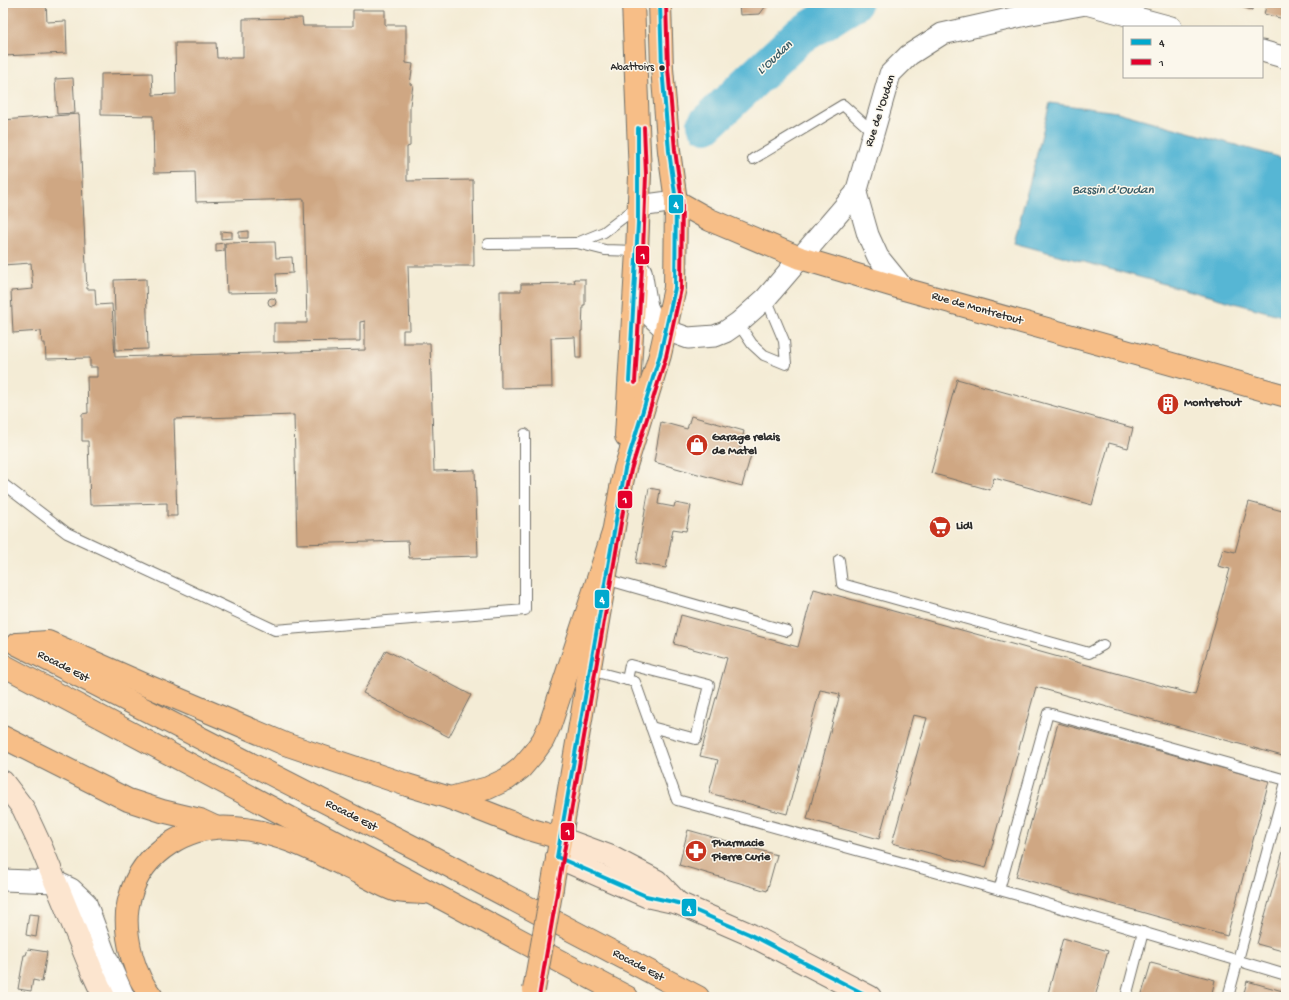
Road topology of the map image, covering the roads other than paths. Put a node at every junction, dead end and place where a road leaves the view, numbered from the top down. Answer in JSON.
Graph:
{"nodes":[{"id":1,"x":633,"y":3,"type":"edge"},
{"id":2,"x":660,"y":3,"type":"edge"},
{"id":3,"x":1086,"y":4,"type":"edge"},
{"id":4,"x":1167,"y":26,"type":"edge"},
{"id":5,"x":1263,"y":51,"type":"edge"},
{"id":6,"x":1286,"y":58,"type":"edge"},
{"id":7,"x":873,"y":132,"type":"junction"},
{"id":8,"x":753,"y":159,"type":"dead end"},
{"id":9,"x":856,"y":193,"type":"junction"},
{"id":10,"x":676,"y":201,"type":"junction"},
{"id":11,"x":639,"y":206,"type":"junction"},
{"id":12,"x":577,"y":243,"type":"junction"},
{"id":13,"x":488,"y":244,"type":"dead end"},
{"id":14,"x":637,"y":251,"type":"junction"},
{"id":15,"x":800,"y":258,"type":"junction"},
{"id":16,"x":904,"y":289,"type":"junction"},
{"id":17,"x":766,"y":298,"type":"junction"},
{"id":18,"x":738,"y":324,"type":"junction"},
{"id":19,"x":666,"y":330,"type":"junction"},
{"id":20,"x":1286,"y":396,"type":"edge"},
{"id":21,"x":525,"y":434,"type":"dead end"},
{"id":22,"x":625,"y":469,"type":"junction"},
{"id":23,"x":3,"y":484,"type":"edge"},
{"id":24,"x":612,"y":536,"type":"junction"},
{"id":25,"x":839,"y":560,"type":"dead end"},
{"id":26,"x":605,"y":579,"type":"junction"},
{"id":27,"x":787,"y":631,"type":"dead end"},
{"id":28,"x":10,"y":640,"type":"edge"},
{"id":29,"x":1103,"y":645,"type":"dead end"},
{"id":30,"x":3,"y":665,"type":"edge"},
{"id":31,"x":589,"y":670,"type":"junction"},
{"id":32,"x":627,"y":680,"type":"junction"},
{"id":33,"x":651,"y":727,"type":"junction"},
{"id":34,"x":3,"y":737,"type":"edge"},
{"id":35,"x":1286,"y":781,"type":"edge"},
{"id":36,"x":3,"y":782,"type":"edge"},
{"id":37,"x":450,"y":798,"type":"junction"},
{"id":38,"x":215,"y":827,"type":"junction"},
{"id":39,"x":559,"y":847,"type":"junction"},
{"id":40,"x":3,"y":880,"type":"edge"},
{"id":41,"x":56,"y":882,"type":"junction"},
{"id":42,"x":999,"y":890,"type":"junction"},
{"id":43,"x":434,"y":894,"type":"junction"},
{"id":44,"x":1143,"y":932,"type":"junction"},
{"id":45,"x":1238,"y":961,"type":"junction"},
{"id":46,"x":1286,"y":975,"type":"edge"},
{"id":47,"x":531,"y":995,"type":"edge"},
{"id":48,"x":104,"y":997,"type":"edge"},
{"id":49,"x":124,"y":997,"type":"edge"},
{"id":50,"x":152,"y":997,"type":"edge"},
{"id":51,"x":627,"y":997,"type":"edge"},
{"id":52,"x":698,"y":997,"type":"edge"},
{"id":53,"x":870,"y":997,"type":"edge"},
{"id":54,"x":1126,"y":997,"type":"edge"},
{"id":55,"x":1228,"y":997,"type":"edge"}],
"edges":[{"from":1,"to":11,"type":"main road"},
{"from":2,"to":10,"type":"main road"},
{"from":3,"to":4,"type":"street","name":"Rue de l'Oudan"},
{"from":3,"to":7,"type":"street","name":"Rue de l'Oudan"},
{"from":5,"to":6,"type":"street"},
{"from":7,"to":8,"type":"lane"},
{"from":7,"to":9,"type":"street","name":"Rue de l'Oudan"},
{"from":9,"to":15,"type":"street","name":"Rue de l'Oudan"},
{"from":9,"to":16,"type":"street"},
{"from":10,"to":11,"type":"street"},
{"from":10,"to":15,"type":"main road","name":"Rue de Montretout"},
{"from":10,"to":19,"type":"main road"},
{"from":11,"to":12,"type":"lane"},
{"from":11,"to":14,"type":"main road"},
{"from":12,"to":13,"type":"lane"},
{"from":12,"to":14,"type":"lane"},
{"from":14,"to":19,"type":"street"},
{"from":14,"to":22,"type":"main road"},
{"from":15,"to":16,"type":"main road","name":"Rue de Montretout"},
{"from":15,"to":17,"type":"street","name":"Rue de l'Oudan"},
{"from":16,"to":20,"type":"main road","name":"Rue de Montretout"},
{"from":17,"to":18,"type":"street","name":"Rue de l'Oudan"},
{"from":17,"to":18,"type":"lane"},
{"from":18,"to":19,"type":"street","name":"Rue de l'Oudan"},
{"from":19,"to":22,"type":"main road"},
{"from":21,"to":23,"type":"lane"},
{"from":22,"to":24,"type":"main road"},
{"from":24,"to":26,"type":"main road"},
{"from":24,"to":37,"type":"main road"},
{"from":25,"to":29,"type":"lane"},
{"from":26,"to":27,"type":"lane"},
{"from":26,"to":31,"type":"main road"},
{"from":28,"to":37,"type":"main road"},
{"from":28,"to":52,"type":"main road","name":"Rocade Est"},
{"from":30,"to":43,"type":"main road"},
{"from":31,"to":32,"type":"lane"},
{"from":31,"to":39,"type":"main road"},
{"from":32,"to":33,"type":"lane"},
{"from":32,"to":33,"type":"lane"},
{"from":33,"to":42,"type":"lane"},
{"from":34,"to":38,"type":"main road"},
{"from":35,"to":42,"type":"lane"},
{"from":35,"to":45,"type":"lane"},
{"from":36,"to":41,"type":"street"},
{"from":37,"to":39,"type":"main road"},
{"from":38,"to":43,"type":"main road"},
{"from":38,"to":50,"type":"main road"},
{"from":39,"to":47,"type":"main road","bridge":true},
{"from":39,"to":53,"type":"street"},
{"from":40,"to":41,"type":"street"},
{"from":41,"to":48,"type":"street"},
{"from":41,"to":49,"type":"street"},
{"from":42,"to":44,"type":"lane"},
{"from":43,"to":51,"type":"main road"},
{"from":44,"to":45,"type":"lane"},
{"from":44,"to":54,"type":"lane"},
{"from":45,"to":46,"type":"lane"},
{"from":45,"to":55,"type":"lane"}]}
